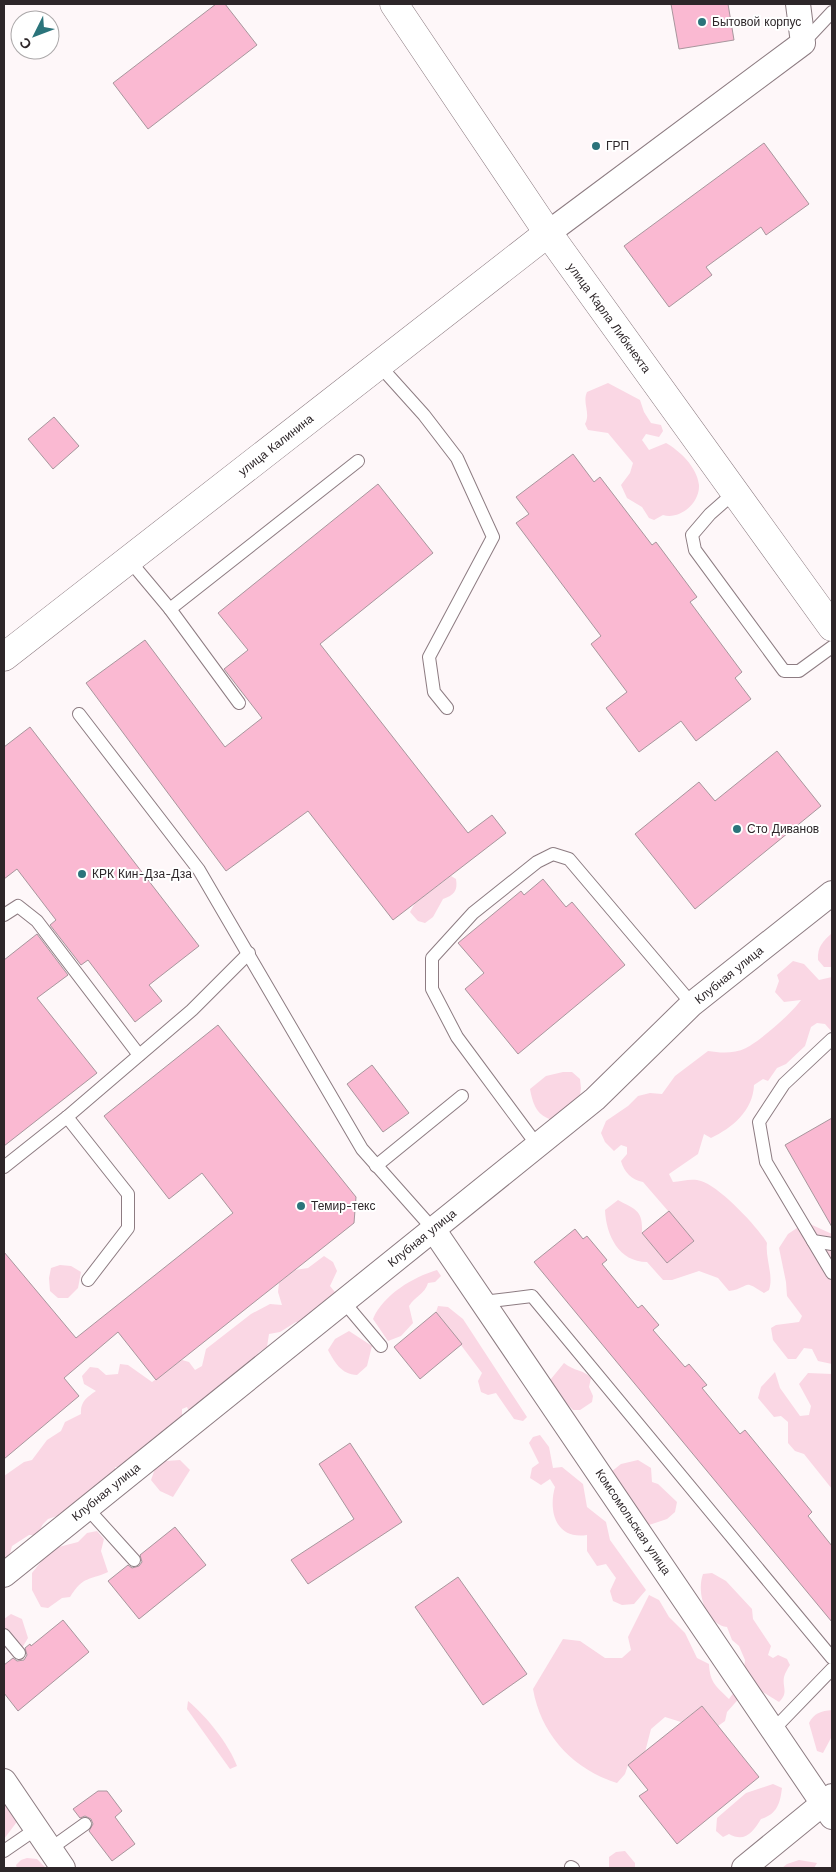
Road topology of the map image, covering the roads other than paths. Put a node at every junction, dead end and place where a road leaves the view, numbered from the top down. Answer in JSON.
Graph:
{"nodes":[{"id":1,"x":394,"y":4,"type":"edge"},
{"id":2,"x":798,"y":4,"type":"edge"},
{"id":3,"x":832,"y":12,"type":"edge"},
{"id":4,"x":803,"y":43,"type":"junction"},
{"id":5,"x":548,"y":233,"type":"junction"},
{"id":6,"x":379,"y":364,"type":"junction"},
{"id":7,"x":358,"y":461,"type":"dead end"},
{"id":8,"x":735,"y":492,"type":"junction"},
{"id":9,"x":129,"y":560,"type":"junction"},
{"id":10,"x":170,"y":609,"type":"junction"},
{"id":11,"x":832,"y":627,"type":"edge"},
{"id":12,"x":832,"y":648,"type":"edge"},
{"id":13,"x":4,"y":658,"type":"edge"},
{"id":14,"x":240,"y":703,"type":"dead end"},
{"id":15,"x":447,"y":708,"type":"dead end"},
{"id":16,"x":79,"y":714,"type":"dead end"},
{"id":17,"x":832,"y":893,"type":"edge"},
{"id":18,"x":4,"y":915,"type":"edge"},
{"id":19,"x":249,"y":953,"type":"junction"},
{"id":20,"x":692,"y":1004,"type":"junction"},
{"id":21,"x":832,"y":1039,"type":"edge"},
{"id":22,"x":139,"y":1055,"type":"junction"},
{"id":23,"x":462,"y":1096,"type":"dead end"},
{"id":24,"x":67,"y":1117,"type":"junction"},
{"id":25,"x":537,"y":1145,"type":"junction"},
{"id":26,"x":376,"y":1166,"type":"junction"},
{"id":27,"x":4,"y":1167,"type":"edge"},
{"id":28,"x":433,"y":1229,"type":"junction"},
{"id":29,"x":813,"y":1241,"type":"junction"},
{"id":30,"x":832,"y":1244,"type":"edge"},
{"id":31,"x":832,"y":1273,"type":"edge"},
{"id":32,"x":88,"y":1280,"type":"dead end"},
{"id":33,"x":343,"y":1301,"type":"junction"},
{"id":34,"x":483,"y":1302,"type":"junction"},
{"id":35,"x":381,"y":1346,"type":"dead end"},
{"id":36,"x":87,"y":1508,"type":"junction"},
{"id":37,"x":134,"y":1560,"type":"dead end"},
{"id":38,"x":4,"y":1575,"type":"edge"},
{"id":39,"x":4,"y":1635,"type":"edge"},
{"id":40,"x":19,"y":1653,"type":"dead end"},
{"id":41,"x":832,"y":1658,"type":"edge"},
{"id":42,"x":832,"y":1669,"type":"edge"},
{"id":43,"x":774,"y":1729,"type":"junction"},
{"id":44,"x":4,"y":1782,"type":"edge"},
{"id":45,"x":830,"y":1805,"type":"edge"},
{"id":46,"x":84,"y":1824,"type":"dead end"},
{"id":47,"x":36,"y":1829,"type":"junction"},
{"id":48,"x":4,"y":1851,"type":"edge"},
{"id":49,"x":56,"y":1859,"type":"edge"},
{"id":50,"x":744,"y":1868,"type":"edge"}],
"edges":[{"from":1,"to":5,"type":"main road","name":"улица Карла Либкнехта"},
{"from":2,"to":4,"type":"street"},
{"from":3,"to":4,"type":"lane"},
{"from":4,"to":5,"type":"street"},
{"from":5,"to":6,"type":"main road","name":"улица Калинина"},
{"from":5,"to":8,"type":"main road","name":"улица Карла Либкнехта"},
{"from":6,"to":9,"type":"main road","name":"улица Калинина"},
{"from":6,"to":15,"type":"lane"},
{"from":7,"to":10,"type":"lane"},
{"from":8,"to":11,"type":"main road","name":"улица Карла Либкнехта"},
{"from":8,"to":12,"type":"lane"},
{"from":9,"to":10,"type":"lane"},
{"from":9,"to":13,"type":"main road","name":"улица Калинина"},
{"from":10,"to":14,"type":"lane"},
{"from":16,"to":19,"type":"lane"},
{"from":17,"to":20,"type":"street","name":"Клубная улица"},
{"from":18,"to":22,"type":"lane"},
{"from":19,"to":22,"type":"lane"},
{"from":19,"to":26,"type":"lane"},
{"from":20,"to":25,"type":"street","name":"Клубная улица"},
{"from":20,"to":25,"type":"lane"},
{"from":21,"to":29,"type":"lane"},
{"from":22,"to":24,"type":"lane"},
{"from":23,"to":26,"type":"lane"},
{"from":24,"to":27,"type":"lane"},
{"from":24,"to":32,"type":"lane"},
{"from":25,"to":28,"type":"street","name":"Клубная улица"},
{"from":26,"to":28,"type":"lane"},
{"from":28,"to":33,"type":"street","name":"Клубная улица"},
{"from":28,"to":34,"type":"street","name":"Комсомольская улица"},
{"from":29,"to":30,"type":"lane"},
{"from":29,"to":31,"type":"lane"},
{"from":33,"to":35,"type":"lane"},
{"from":33,"to":36,"type":"street","name":"Клубная улица"},
{"from":34,"to":41,"type":"lane"},
{"from":34,"to":43,"type":"street","name":"Комсомольская улица"},
{"from":36,"to":37,"type":"lane"},
{"from":36,"to":38,"type":"street","name":"Клубная улица"},
{"from":39,"to":40,"type":"lane"},
{"from":42,"to":43,"type":"lane"},
{"from":43,"to":45,"type":"street","name":"Комсомольская улица"},
{"from":44,"to":47,"type":"street"},
{"from":45,"to":50,"type":"street"},
{"from":46,"to":49,"type":"lane"},
{"from":47,"to":48,"type":"lane"},
{"from":47,"to":49,"type":"street"}]}
